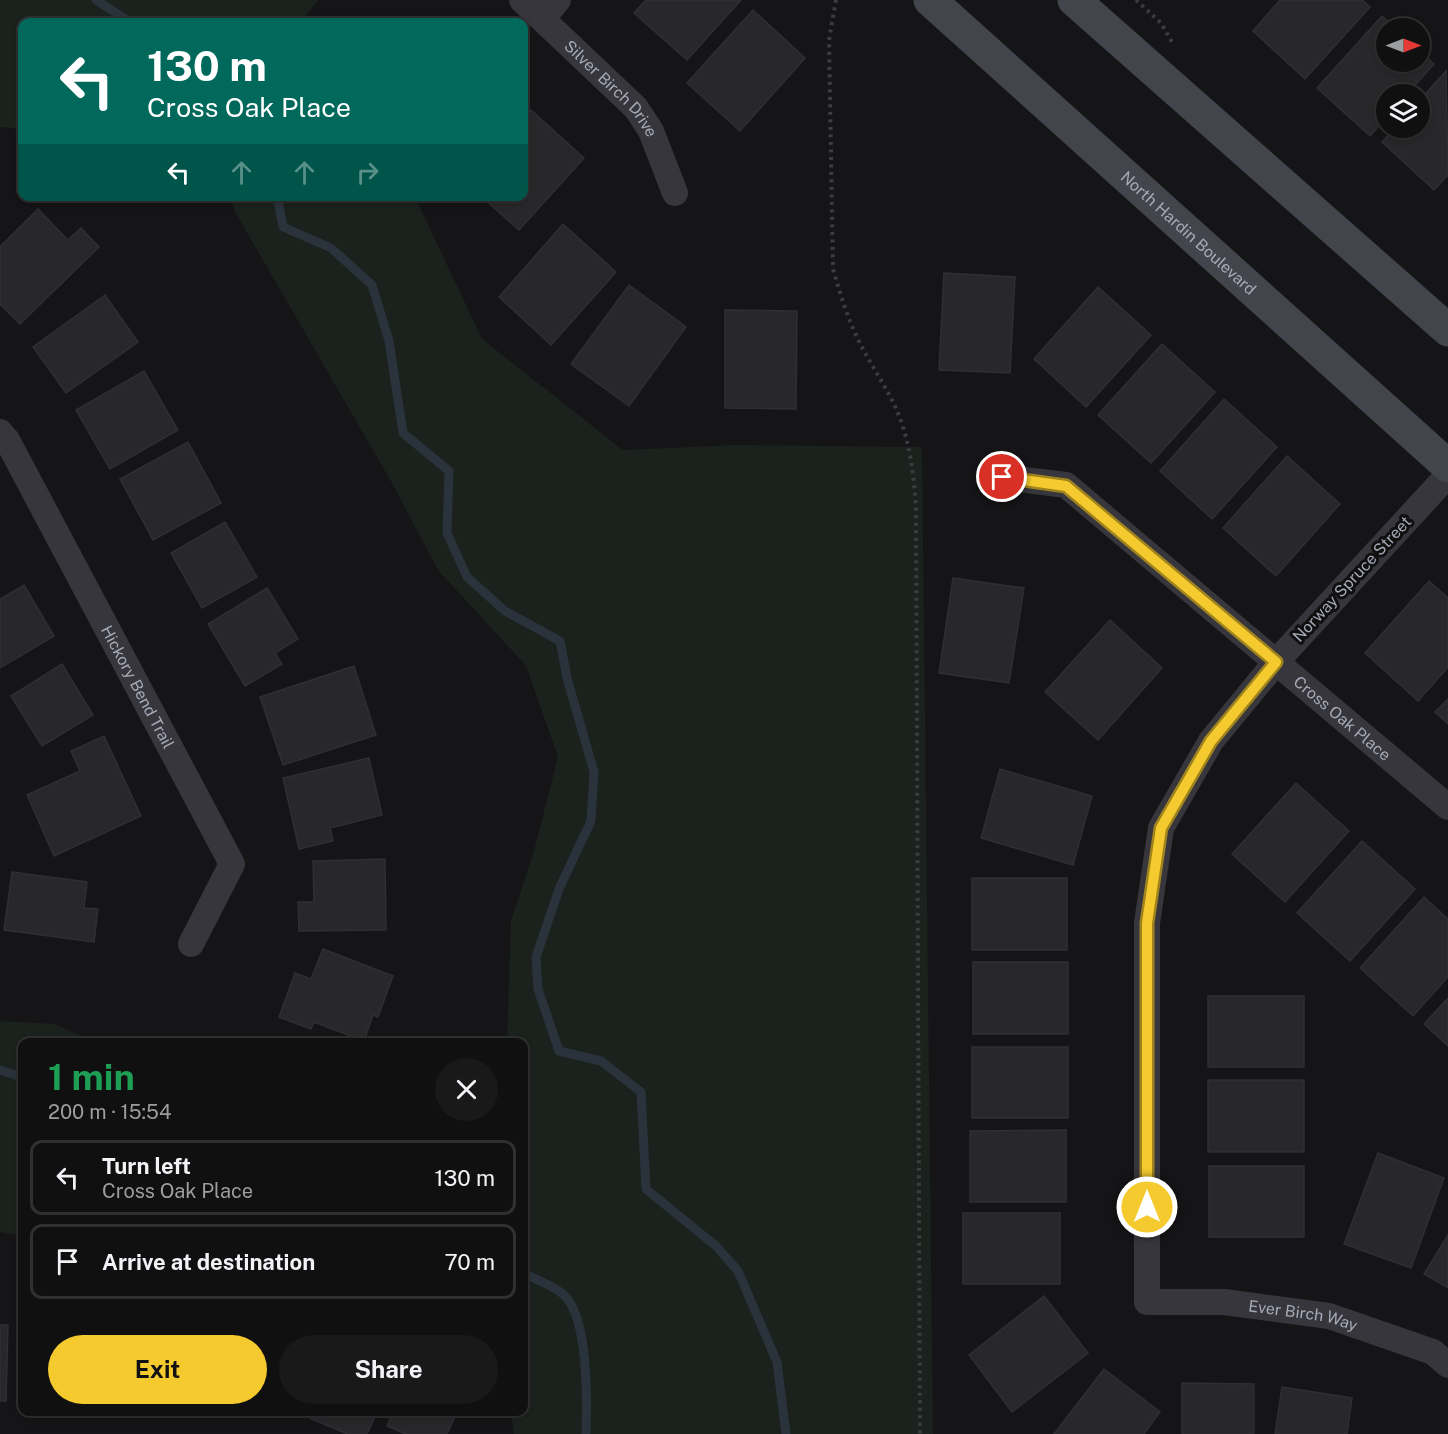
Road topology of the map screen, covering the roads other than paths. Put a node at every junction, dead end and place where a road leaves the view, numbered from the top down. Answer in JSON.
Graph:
{"nodes":[{"id":1,"x":522,"y":0,"type":"edge"},
{"id":2,"x":930,"y":0,"type":"edge"},
{"id":3,"x":1074,"y":0,"type":"edge"},
{"id":4,"x":551,"y":9,"type":"edge"},
{"id":5,"x":675,"y":193,"type":"dead end"},
{"id":6,"x":1448,"y":330,"type":"edge"},
{"id":7,"x":0,"y":432,"type":"edge"},
{"id":8,"x":1448,"y":466,"type":"edge"},
{"id":9,"x":1448,"y":475,"type":"edge"},
{"id":10,"x":1002,"y":477,"type":"dead end"},
{"id":11,"x":1276,"y":662,"type":"junction"},
{"id":12,"x":1448,"y":807,"type":"edge"},
{"id":13,"x":191,"y":944,"type":"dead end"},
{"id":14,"x":1147,"y":1302,"type":"joint"},
{"id":15,"x":1448,"y":1365,"type":"edge"}],
"edges":[{"from":1,"to":4,"type":"street","name":"Silver Birch Drive"},
{"from":2,"to":8,"type":"street","name":"North Hardin Boulevard"},
{"from":3,"to":6,"type":"street"},
{"from":4,"to":5,"type":"street","name":"Silver Birch Drive"},
{"from":7,"to":13,"type":"street","name":"Hickory Bend Trail"},
{"from":9,"to":11,"type":"street","name":"Norway Spruce Street"},
{"from":10,"to":11,"type":"street","name":"Cross Oak Place"},
{"from":11,"to":12,"type":"street","name":"Cross Oak Place"},
{"from":11,"to":14,"type":"street","name":"Norway Spruce Street"},
{"from":14,"to":15,"type":"street","name":"Ever Birch Way"}]}
